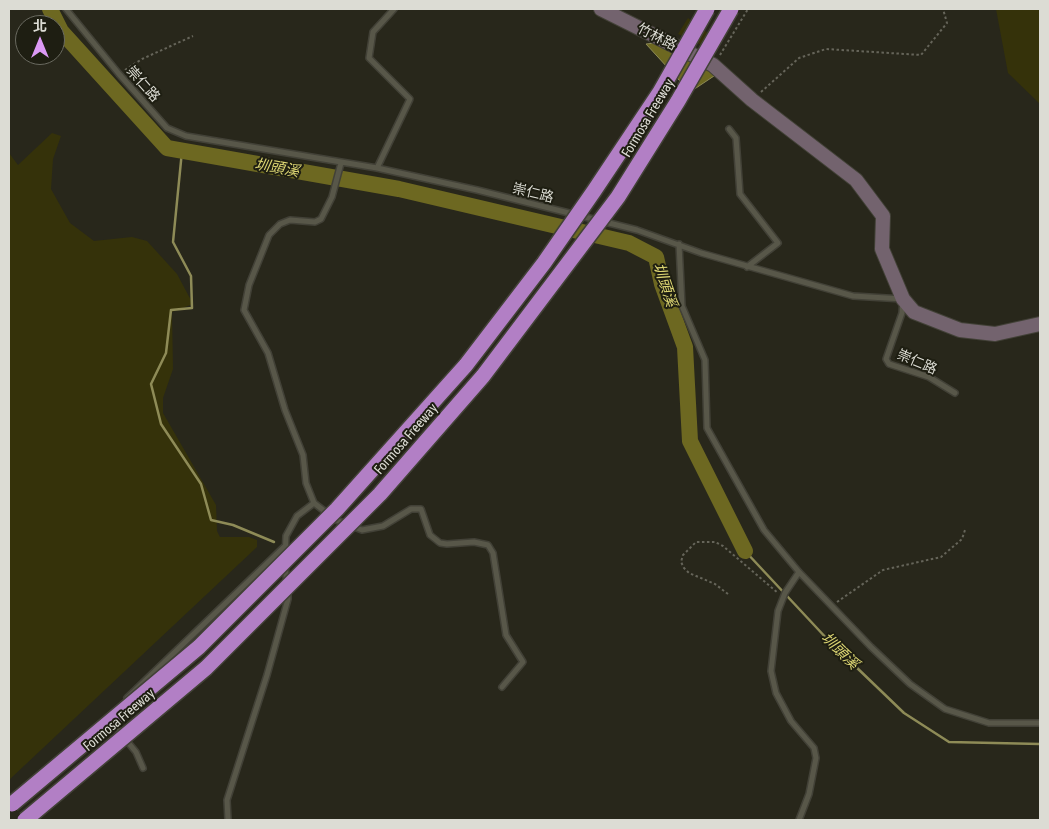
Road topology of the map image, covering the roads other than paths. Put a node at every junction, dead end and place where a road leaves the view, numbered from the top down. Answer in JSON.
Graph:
{"nodes":[{"id":1,"x":66,"y":9,"type":"edge"},
{"id":2,"x":394,"y":9,"type":"edge"},
{"id":3,"x":601,"y":9,"type":"edge"},
{"id":4,"x":706,"y":9,"type":"edge"},
{"id":5,"x":731,"y":9,"type":"edge"},
{"id":6,"x":729,"y":129,"type":"dead end"},
{"id":7,"x":340,"y":164,"type":"junction"},
{"id":8,"x":377,"y":168,"type":"junction"},
{"id":9,"x":679,"y":244,"type":"junction"},
{"id":10,"x":747,"y":267,"type":"junction"},
{"id":11,"x":903,"y":299,"type":"junction"},
{"id":12,"x":1040,"y":324,"type":"edge"},
{"id":13,"x":955,"y":393,"type":"dead end"},
{"id":14,"x":314,"y":503,"type":"junction"},
{"id":15,"x":284,"y":548,"type":"junction"},
{"id":16,"x":797,"y":574,"type":"junction"},
{"id":17,"x":502,"y":687,"type":"dead end"},
{"id":18,"x":1040,"y":723,"type":"edge"},
{"id":19,"x":143,"y":768,"type":"dead end"},
{"id":20,"x":12,"y":804,"type":"dead end"},
{"id":21,"x":25,"y":820,"type":"edge"},
{"id":22,"x":228,"y":820,"type":"edge"},
{"id":23,"x":799,"y":820,"type":"edge"}],
"edges":[{"from":1,"to":7,"type":"lane","name":"崇仁路"},
{"from":2,"to":8,"type":"lane"},
{"from":3,"to":11,"type":"street","name":"竹林路"},
{"from":4,"to":20,"type":"highway","name":"Formosa Freeway","bridge":true},
{"from":5,"to":21,"type":"highway","name":"Formosa Freeway","bridge":true},
{"from":6,"to":10,"type":"lane"},
{"from":7,"to":8,"type":"lane","name":"崇仁路"},
{"from":7,"to":14,"type":"lane"},
{"from":8,"to":9,"type":"lane","name":"崇仁路"},
{"from":9,"to":10,"type":"lane","name":"崇仁路"},
{"from":9,"to":16,"type":"lane"},
{"from":10,"to":11,"type":"lane","name":"崇仁路"},
{"from":11,"to":12,"type":"street"},
{"from":11,"to":13,"type":"lane","name":"崇仁路"},
{"from":14,"to":15,"type":"lane"},
{"from":14,"to":17,"type":"lane"},
{"from":15,"to":19,"type":"lane"},
{"from":15,"to":22,"type":"lane"},
{"from":16,"to":18,"type":"lane"},
{"from":16,"to":23,"type":"lane"}]}
